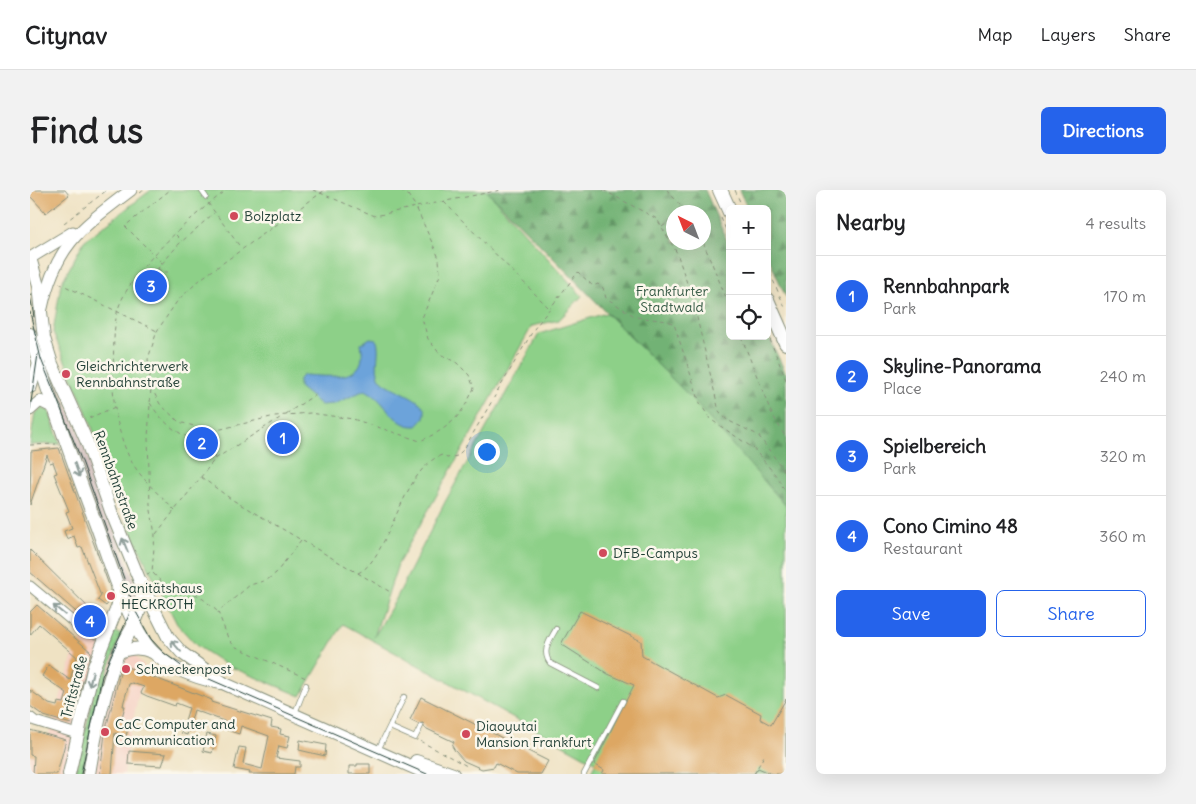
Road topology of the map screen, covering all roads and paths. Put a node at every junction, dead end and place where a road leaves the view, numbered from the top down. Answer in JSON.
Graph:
{"nodes":[{"id":1,"x":107,"y":190,"type":"edge"},
{"id":2,"x":131,"y":190,"type":"edge"},
{"id":3,"x":170,"y":190,"type":"edge"},
{"id":4,"x":201,"y":190,"type":"edge"},
{"id":5,"x":226,"y":190,"type":"edge"},
{"id":6,"x":313,"y":190,"type":"edge"},
{"id":7,"x":325,"y":190,"type":"edge"},
{"id":8,"x":401,"y":190,"type":"edge"},
{"id":9,"x":485,"y":190,"type":"edge"},
{"id":10,"x":500,"y":190,"type":"edge"},
{"id":11,"x":603,"y":190,"type":"edge"},
{"id":12,"x":667,"y":190,"type":"edge"},
{"id":13,"x":720,"y":190,"type":"edge"},
{"id":14,"x":734,"y":190,"type":"edge"},
{"id":15,"x":320,"y":192,"type":"junction"},
{"id":16,"x":488,"y":192,"type":"junction"},
{"id":17,"x":206,"y":197,"type":"dead end"},
{"id":18,"x":444,"y":202,"type":"junction"},
{"id":19,"x":208,"y":204,"type":"junction"},
{"id":20,"x":680,"y":205,"type":"edge"},
{"id":21,"x":727,"y":205,"type":"edge"},
{"id":22,"x":741,"y":205,"type":"edge"},
{"id":23,"x":416,"y":207,"type":"junction"},
{"id":24,"x":214,"y":213,"type":"junction"},
{"id":25,"x":64,"y":223,"type":"dead end"},
{"id":26,"x":666,"y":224,"type":"edge"},
{"id":27,"x":89,"y":226,"type":"junction"},
{"id":28,"x":662,"y":227,"type":"junction"},
{"id":29,"x":176,"y":234,"type":"junction"},
{"id":30,"x":183,"y":241,"type":"junction"},
{"id":31,"x":68,"y":243,"type":"junction"},
{"id":32,"x":241,"y":249,"type":"junction"},
{"id":33,"x":706,"y":250,"type":"edge"},
{"id":34,"x":154,"y":256,"type":"junction"},
{"id":35,"x":31,"y":261,"type":"edge"},
{"id":36,"x":162,"y":263,"type":"junction"},
{"id":37,"x":158,"y":268,"type":"junction"},
{"id":38,"x":168,"y":272,"type":"dead end"},
{"id":39,"x":139,"y":274,"type":"junction"},
{"id":40,"x":771,"y":275,"type":"edge"},
{"id":41,"x":56,"y":281,"type":"dead end"},
{"id":42,"x":726,"y":297,"type":"edge"},
{"id":43,"x":42,"y":309,"type":"junction"},
{"id":44,"x":550,"y":309,"type":"junction"},
{"id":45,"x":771,"y":309,"type":"edge"},
{"id":46,"x":786,"y":310,"type":"edge"},
{"id":47,"x":117,"y":312,"type":"junction"},
{"id":48,"x":157,"y":331,"type":"junction"},
{"id":49,"x":35,"y":338,"type":"edge"},
{"id":50,"x":743,"y":340,"type":"edge"},
{"id":51,"x":770,"y":340,"type":"edge"},
{"id":52,"x":786,"y":343,"type":"edge"},
{"id":53,"x":39,"y":360,"type":"junction"},
{"id":54,"x":786,"y":380,"type":"edge"},
{"id":55,"x":30,"y":387,"type":"edge"},
{"id":56,"x":151,"y":387,"type":"junction"},
{"id":57,"x":30,"y":392,"type":"edge"},
{"id":58,"x":319,"y":392,"type":"dead end"},
{"id":59,"x":150,"y":402,"type":"junction"},
{"id":60,"x":115,"y":407,"type":"junction"},
{"id":61,"x":56,"y":409,"type":"junction"},
{"id":62,"x":30,"y":410,"type":"edge"},
{"id":63,"x":284,"y":415,"type":"junction"},
{"id":64,"x":84,"y":421,"type":"dead end"},
{"id":65,"x":786,"y":438,"type":"edge"},
{"id":66,"x":60,"y":444,"type":"dead end"},
{"id":67,"x":30,"y":445,"type":"edge"},
{"id":68,"x":215,"y":459,"type":"junction"},
{"id":69,"x":786,"y":473,"type":"edge"},
{"id":70,"x":201,"y":477,"type":"junction"},
{"id":71,"x":149,"y":483,"type":"junction"},
{"id":72,"x":786,"y":493,"type":"edge"},
{"id":73,"x":175,"y":511,"type":"junction"},
{"id":74,"x":155,"y":535,"type":"junction"},
{"id":75,"x":301,"y":540,"type":"junction"},
{"id":76,"x":152,"y":572,"type":"junction"},
{"id":77,"x":358,"y":574,"type":"junction"},
{"id":78,"x":143,"y":578,"type":"junction"},
{"id":79,"x":116,"y":580,"type":"junction"},
{"id":80,"x":30,"y":586,"type":"edge"},
{"id":81,"x":164,"y":586,"type":"junction"},
{"id":82,"x":156,"y":592,"type":"dead end"},
{"id":83,"x":392,"y":593,"type":"dead end"},
{"id":84,"x":135,"y":609,"type":"junction"},
{"id":85,"x":218,"y":612,"type":"junction"},
{"id":86,"x":113,"y":620,"type":"junction"},
{"id":87,"x":158,"y":621,"type":"junction"},
{"id":88,"x":135,"y":623,"type":"junction"},
{"id":89,"x":556,"y":629,"type":"dead end"},
{"id":90,"x":106,"y":633,"type":"junction"},
{"id":91,"x":119,"y":652,"type":"junction"},
{"id":92,"x":152,"y":652,"type":"junction"},
{"id":93,"x":306,"y":679,"type":"dead end"},
{"id":94,"x":225,"y":684,"type":"junction"},
{"id":95,"x":306,"y":685,"type":"dead end"},
{"id":96,"x":598,"y":688,"type":"dead end"},
{"id":97,"x":404,"y":697,"type":"dead end"},
{"id":98,"x":622,"y":701,"type":"dead end"},
{"id":99,"x":294,"y":714,"type":"junction"},
{"id":100,"x":30,"y":717,"type":"edge"},
{"id":101,"x":421,"y":726,"type":"dead end"},
{"id":102,"x":390,"y":727,"type":"junction"},
{"id":103,"x":77,"y":734,"type":"junction"},
{"id":104,"x":415,"y":738,"type":"junction"},
{"id":105,"x":381,"y":752,"type":"junction"},
{"id":106,"x":765,"y":754,"type":"dead end"},
{"id":107,"x":469,"y":764,"type":"dead end"},
{"id":108,"x":427,"y":769,"type":"edge"},
{"id":109,"x":445,"y":770,"type":"edge"},
{"id":110,"x":69,"y":774,"type":"edge"},
{"id":111,"x":88,"y":774,"type":"edge"},
{"id":112,"x":584,"y":774,"type":"edge"},
{"id":113,"x":754,"y":774,"type":"edge"}],
"edges":[{"from":1,"to":25,"type":"path"},
{"from":2,"to":27,"type":"street"},
{"from":3,"to":34,"type":"path"},
{"from":4,"to":17,"type":"lane"},
{"from":5,"to":19,"type":"path"},
{"from":6,"to":15,"type":"path"},
{"from":7,"to":15,"type":"path"},
{"from":8,"to":23,"type":"path"},
{"from":9,"to":16,"type":"path"},
{"from":10,"to":16,"type":"path"},
{"from":11,"to":28,"type":"path"},
{"from":12,"to":20,"type":"path"},
{"from":13,"to":21,"type":"main road"},
{"from":14,"to":22,"type":"path"},
{"from":15,"to":23,"type":"path"},
{"from":15,"to":32,"type":"path"},
{"from":16,"to":18,"type":"path"},
{"from":18,"to":23,"type":"path"},
{"from":18,"to":44,"type":"path"},
{"from":19,"to":24,"type":"path"},
{"from":19,"to":29,"type":"path"},
{"from":23,"to":63,"type":"path"},
{"from":24,"to":30,"type":"path"},
{"from":24,"to":32,"type":"path"},
{"from":26,"to":28,"type":"path"},
{"from":27,"to":31,"type":"street"},
{"from":27,"to":35,"type":"street"},
{"from":28,"to":69,"type":"path"},
{"from":29,"to":30,"type":"path"},
{"from":29,"to":34,"type":"path"},
{"from":30,"to":36,"type":"path"},
{"from":31,"to":35,"type":"street"},
{"from":31,"to":43,"type":"street"},
{"from":32,"to":48,"type":"path"},
{"from":33,"to":42,"type":"path"},
{"from":34,"to":36,"type":"path"},
{"from":34,"to":39,"type":"path"},
{"from":35,"to":43,"type":"main road","name":"Rennbahnstraße"},
{"from":36,"to":37,"type":"path"},
{"from":37,"to":38,"type":"path"},
{"from":37,"to":39,"type":"path"},
{"from":39,"to":47,"type":"path"},
{"from":40,"to":46,"type":"path"},
{"from":41,"to":47,"type":"path"},
{"from":43,"to":49,"type":"main road","name":"Rennbahnstraße"},
{"from":44,"to":72,"type":"path"},
{"from":44,"to":77,"type":"path"},
{"from":45,"to":52,"type":"main road"},
{"from":47,"to":48,"type":"path"},
{"from":47,"to":60,"type":"path"},
{"from":48,"to":56,"type":"path"},
{"from":49,"to":53,"type":"main road","name":"Rennbahnstraße"},
{"from":49,"to":55,"type":"street"},
{"from":78,"to":49,"type":"main road","name":"Rennbahnstraße","one_way":true},
{"from":50,"to":65,"type":"path"},
{"from":51,"to":54,"type":"path"},
{"from":53,"to":55,"type":"street"},
{"from":53,"to":61,"type":"main road","name":"Rennbahnstraße"},
{"from":55,"to":57,"type":"street"},
{"from":56,"to":59,"type":"path"},
{"from":56,"to":63,"type":"path"},
{"from":58,"to":63,"type":"path"},
{"from":59,"to":68,"type":"path"},
{"from":59,"to":71,"type":"path"},
{"from":60,"to":64,"type":"path"},
{"from":60,"to":71,"type":"path"},
{"from":61,"to":62,"type":"street"},
{"from":61,"to":79,"type":"main road","name":"Rennbahnstraße","one_way":true},
{"from":63,"to":68,"type":"path"},
{"from":66,"to":67,"type":"path"},
{"from":68,"to":70,"type":"path"},
{"from":70,"to":73,"type":"path"},
{"from":70,"to":75,"type":"path"},
{"from":71,"to":73,"type":"path"},
{"from":71,"to":74,"type":"path"},
{"from":73,"to":74,"type":"path"},
{"from":74,"to":76,"type":"path"},
{"from":75,"to":77,"type":"path"},
{"from":75,"to":85,"type":"path"},
{"from":76,"to":78,"type":"path"},
{"from":76,"to":81,"type":"path"},
{"from":77,"to":83,"type":"path"},
{"from":78,"to":84,"type":"main road"},
{"from":78,"to":87,"type":"main road","name":"Rennbahnstraße"},
{"from":79,"to":84,"type":"main road","name":"Rennbahnstraße"},
{"from":79,"to":86,"type":"main road","name":"Triftstraße"},
{"from":90,"to":80,"type":"street","one_way":true},
{"from":81,"to":82,"type":"path"},
{"from":81,"to":85,"type":"path"},
{"from":84,"to":86,"type":"main road"},
{"from":84,"to":87,"type":"main road"},
{"from":84,"to":88,"type":"main road","name":"Rennbahnstraße"},
{"from":85,"to":93,"type":"path"},
{"from":86,"to":90,"type":"main road","name":"Triftstraße"},
{"from":94,"to":87,"type":"main road","name":"Rennbahnstraße","one_way":true},
{"from":88,"to":91,"type":"main road"},
{"from":88,"to":92,"type":"main road","name":"Rennbahnstraße"},
{"from":89,"to":96,"type":"lane"},
{"from":90,"to":103,"type":"main road","name":"Triftstraße","one_way":true},
{"from":91,"to":92,"type":"main road"},
{"from":91,"to":111,"type":"main road"},
{"from":92,"to":94,"type":"main road","name":"Rennbahnstraße"},
{"from":94,"to":99,"type":"main road","name":"Rennbahnstraße"},
{"from":95,"to":99,"type":"lane"},
{"from":97,"to":102,"type":"lane"},
{"from":98,"to":112,"type":"lane"},
{"from":99,"to":105,"type":"main road","name":"Rennbahnstraße"},
{"from":100,"to":103,"type":"street"},
{"from":101,"to":104,"type":"lane"},
{"from":102,"to":104,"type":"lane"},
{"from":102,"to":105,"type":"lane"},
{"from":103,"to":110,"type":"main road","name":"Triftstraße"},
{"from":104,"to":107,"type":"path"},
{"from":105,"to":108,"type":"main road","name":"Rennbahnstraße"},
{"from":106,"to":113,"type":"path"},
{"from":108,"to":109,"type":"main road","name":"Rennbahnstraße"}]}
